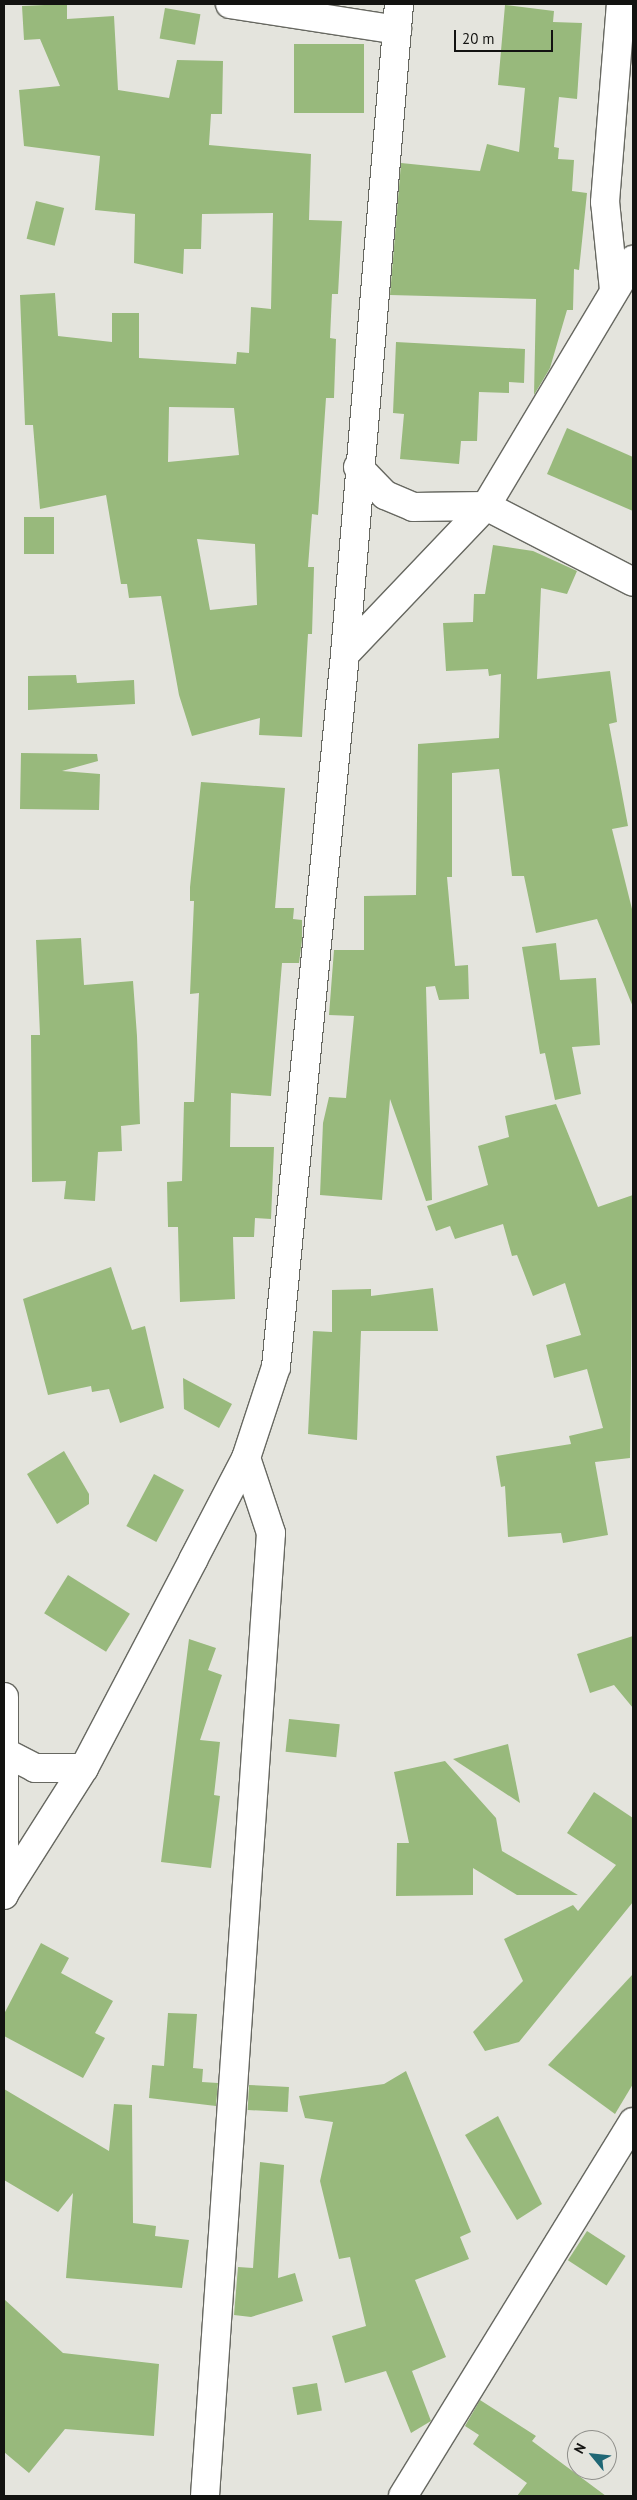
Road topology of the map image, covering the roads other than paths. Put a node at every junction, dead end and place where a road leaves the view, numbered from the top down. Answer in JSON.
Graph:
{"nodes":[{"id":1,"x":230,"y":4,"type":"edge"},
{"id":2,"x":399,"y":4,"type":"edge"},
{"id":3,"x":621,"y":4,"type":"edge"},
{"id":4,"x":397,"y":30,"type":"junction"},
{"id":5,"x":633,"y":260,"type":"edge"},
{"id":6,"x":614,"y":290,"type":"junction"},
{"id":7,"x":358,"y":467,"type":"junction"},
{"id":8,"x":486,"y":506,"type":"junction"},
{"id":9,"x":633,"y":582,"type":"edge"},
{"id":10,"x":345,"y":654,"type":"junction"},
{"id":11,"x":246,"y":1458,"type":"junction"},
{"id":12,"x":4,"y":1697,"type":"edge"},
{"id":13,"x":4,"y":1752,"type":"edge"},
{"id":14,"x":84,"y":1768,"type":"junction"},
{"id":15,"x":4,"y":1894,"type":"edge"},
{"id":16,"x":633,"y":2122,"type":"edge"},
{"id":17,"x":204,"y":2496,"type":"edge"},
{"id":18,"x":403,"y":2496,"type":"edge"}],
"edges":[{"from":1,"to":4,"type":"street"},
{"from":2,"to":4,"type":"street"},
{"from":3,"to":6,"type":"street"},
{"from":4,"to":7,"type":"street"},
{"from":5,"to":6,"type":"street"},
{"from":6,"to":8,"type":"street"},
{"from":7,"to":8,"type":"street"},
{"from":7,"to":10,"type":"street"},
{"from":8,"to":9,"type":"street"},
{"from":8,"to":10,"type":"street"},
{"from":10,"to":11,"type":"street"},
{"from":11,"to":14,"type":"street"},
{"from":11,"to":17,"type":"street"},
{"from":12,"to":13,"type":"street"},
{"from":13,"to":14,"type":"street"},
{"from":13,"to":15,"type":"street"},
{"from":14,"to":15,"type":"street"},
{"from":16,"to":18,"type":"street"}]}
